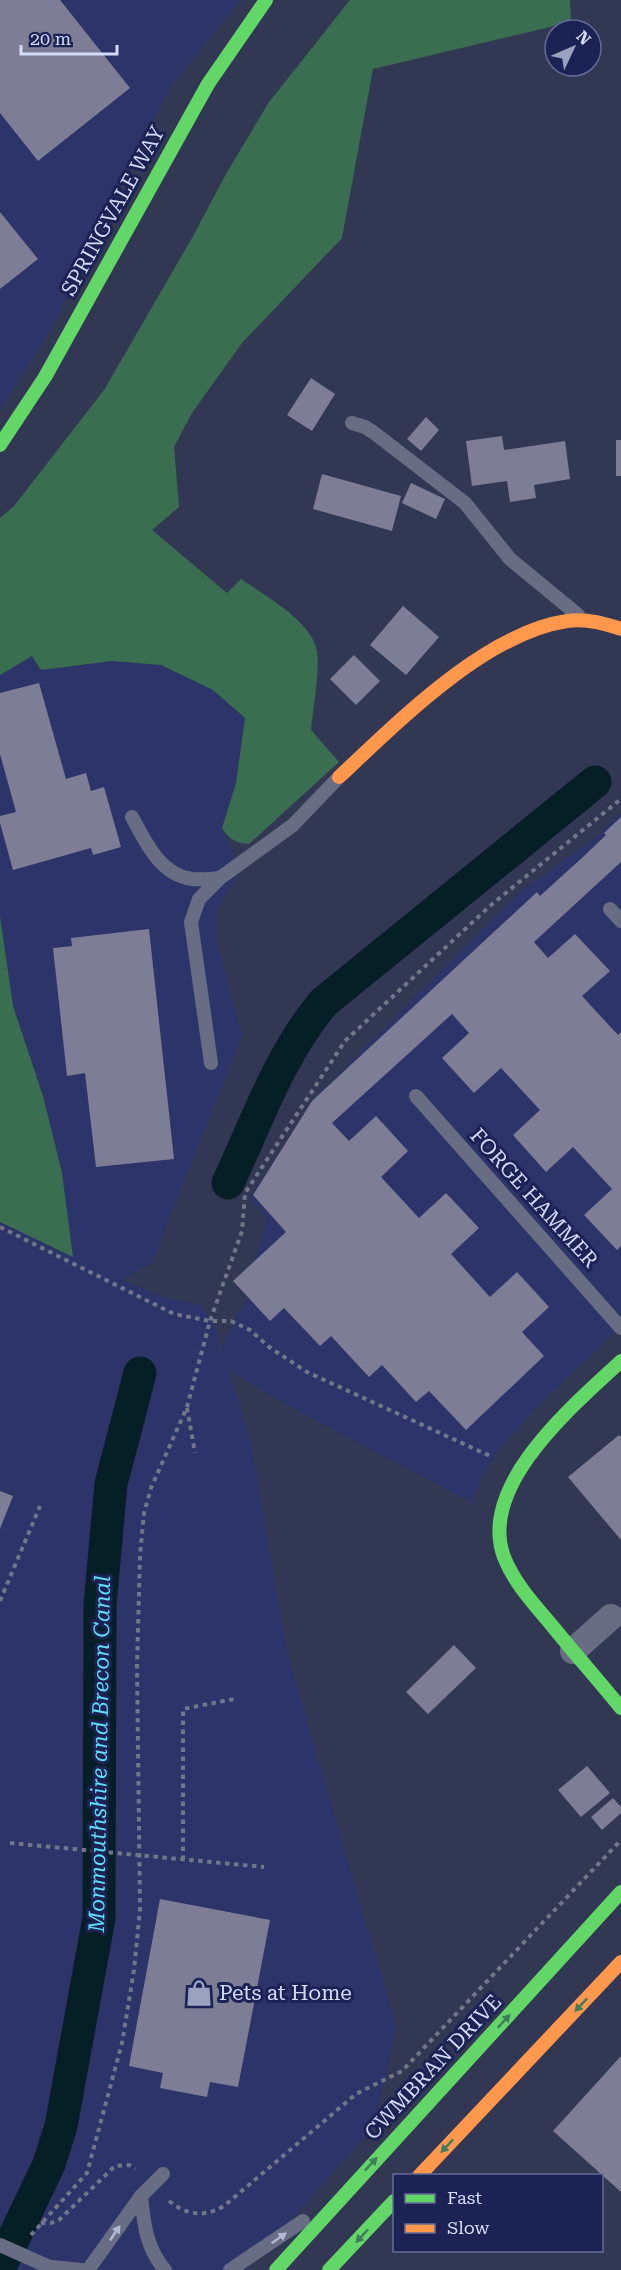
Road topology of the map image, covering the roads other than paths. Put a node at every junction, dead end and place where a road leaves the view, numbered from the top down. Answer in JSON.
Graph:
{"nodes":[{"id":1,"x":266,"y":0,"type":"edge"},
{"id":2,"x":352,"y":423,"type":"dead end"},
{"id":3,"x":0,"y":445,"type":"edge"},
{"id":4,"x":584,"y":621,"type":"junction"},
{"id":5,"x":621,"y":629,"type":"edge"},
{"id":6,"x":339,"y":777,"type":"joint"},
{"id":7,"x":132,"y":817,"type":"dead end"},
{"id":8,"x":220,"y":878,"type":"junction"},
{"id":9,"x":610,"y":909,"type":"dead end"},
{"id":10,"x":621,"y":921,"type":"edge"},
{"id":11,"x":211,"y":1063,"type":"dead end"},
{"id":12,"x":416,"y":1096,"type":"dead end"},
{"id":13,"x":621,"y":1328,"type":"edge"},
{"id":14,"x":621,"y":1361,"type":"edge"},
{"id":15,"x":611,"y":1617,"type":"dead end"},
{"id":16,"x":573,"y":1651,"type":"junction"},
{"id":17,"x":621,"y":1708,"type":"edge"},
{"id":18,"x":621,"y":1893,"type":"edge"},
{"id":19,"x":621,"y":1962,"type":"edge"},
{"id":20,"x":163,"y":2174,"type":"dead end"},
{"id":21,"x":420,"y":2174,"type":"edge"},
{"id":22,"x":346,"y":2191,"type":"junction"},
{"id":23,"x":141,"y":2196,"type":"junction"},
{"id":24,"x":393,"y":2202,"type":"edge"},
{"id":25,"x":0,"y":2245,"type":"edge"},
{"id":26,"x":54,"y":2268,"type":"edge"},
{"id":27,"x":82,"y":2270,"type":"edge"},
{"id":28,"x":88,"y":2270,"type":"edge"},
{"id":29,"x":165,"y":2270,"type":"edge"},
{"id":30,"x":230,"y":2270,"type":"edge"},
{"id":31,"x":276,"y":2270,"type":"edge"},
{"id":32,"x":329,"y":2270,"type":"edge"}],
"edges":[{"from":1,"to":3,"type":"street","name":"SPRINGVALE WAY"},
{"from":2,"to":4,"type":"lane"},
{"from":4,"to":5,"type":"street"},
{"from":4,"to":6,"type":"street"},
{"from":6,"to":8,"type":"lane"},
{"from":7,"to":8,"type":"lane"},
{"from":8,"to":11,"type":"lane"},
{"from":9,"to":10,"type":"lane"},
{"from":12,"to":13,"type":"lane","name":"FORGE HAMMER"},
{"from":14,"to":16,"type":"street"},
{"from":15,"to":16,"type":"street"},
{"from":16,"to":17,"type":"street"},
{"from":22,"to":18,"type":"street","name":"CWMBRAN DRIVE","one_way":true},
{"from":19,"to":21,"type":"street","one_way":true},
{"from":20,"to":23,"type":"lane"},
{"from":30,"to":22,"type":"lane","one_way":true},
{"from":22,"to":31,"type":"street","name":"CWMBRAN DRIVE"},
{"from":28,"to":23,"type":"lane","one_way":true},
{"from":23,"to":29,"type":"lane"},
{"from":24,"to":32,"type":"street","one_way":true},
{"from":25,"to":26,"type":"lane"},
{"from":26,"to":27,"type":"lane"}]}
